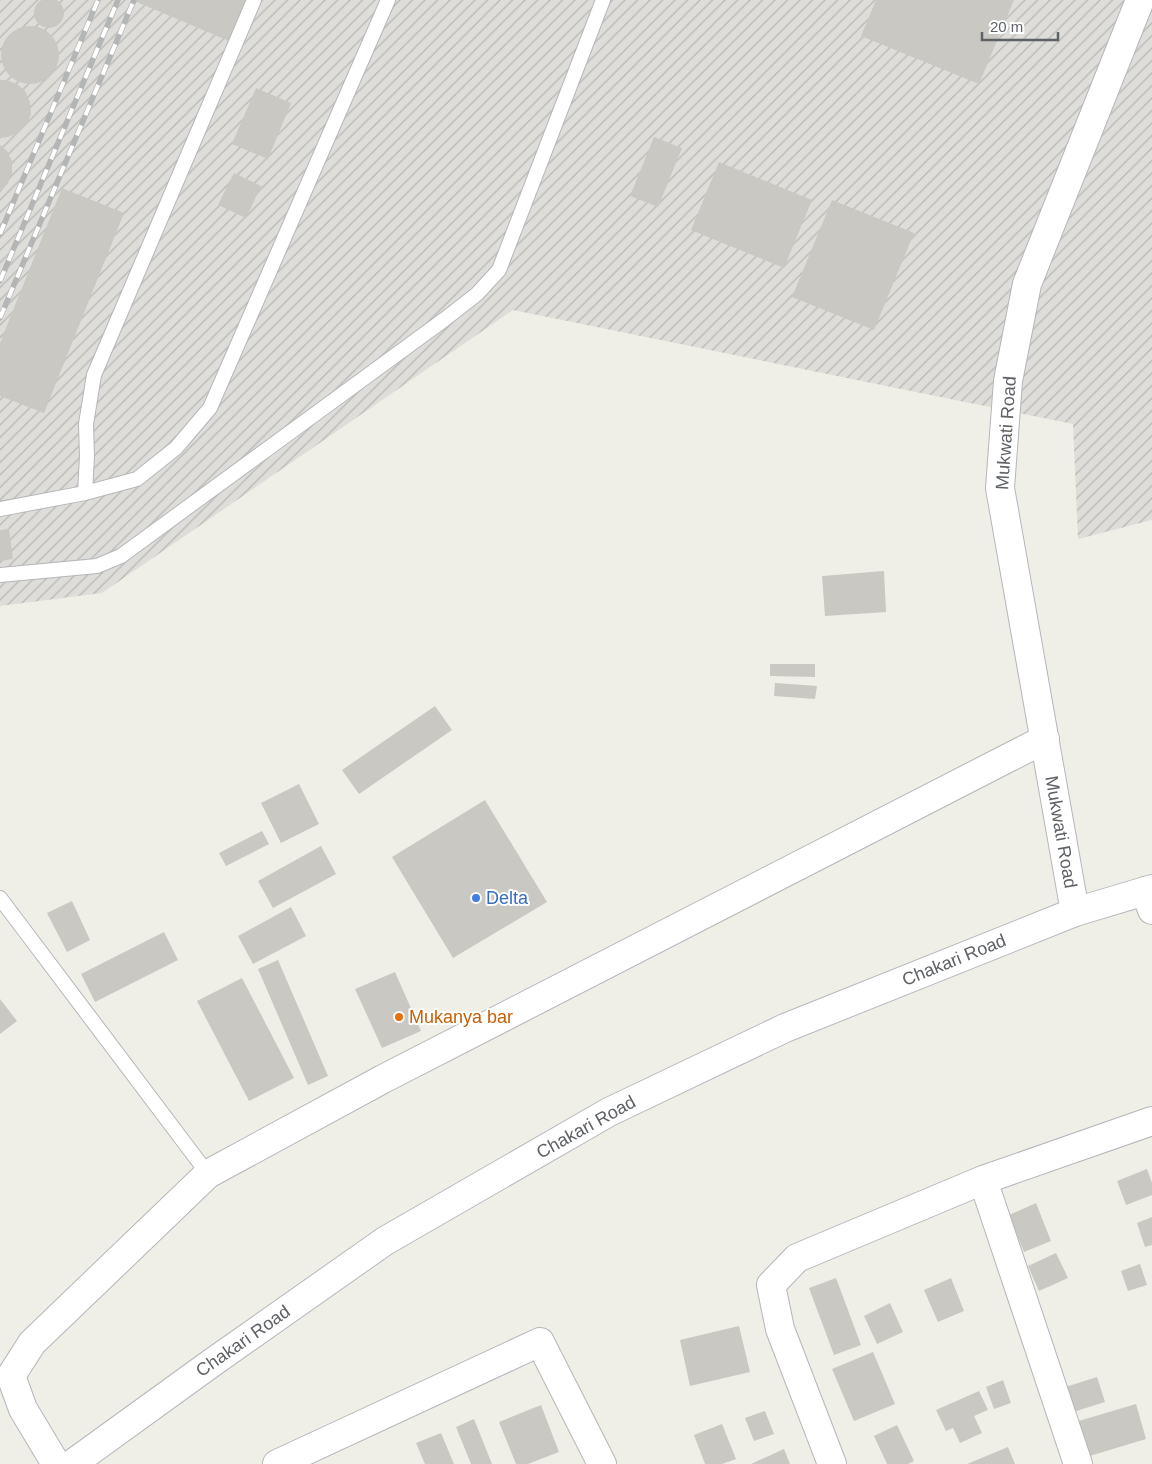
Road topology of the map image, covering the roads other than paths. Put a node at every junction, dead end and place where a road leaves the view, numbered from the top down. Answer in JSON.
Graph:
{"nodes":[{"id":1,"x":254,"y":0,"type":"edge"},
{"id":2,"x":388,"y":0,"type":"edge"},
{"id":3,"x":603,"y":0,"type":"edge"},
{"id":4,"x":1140,"y":0,"type":"edge"},
{"id":5,"x":85,"y":493,"type":"junction"},
{"id":6,"x":0,"y":509,"type":"edge"},
{"id":7,"x":0,"y":575,"type":"edge"},
{"id":8,"x":1045,"y":739,"type":"junction"},
{"id":9,"x":1150,"y":897,"type":"edge"},
{"id":10,"x":0,"y":898,"type":"edge"},
{"id":11,"x":1075,"y":912,"type":"junction"},
{"id":12,"x":1152,"y":1121,"type":"edge"},
{"id":13,"x":208,"y":1174,"type":"junction"},
{"id":14,"x":984,"y":1180,"type":"junction"},
{"id":15,"x":6,"y":1382,"type":"edge"},
{"id":16,"x":56,"y":1464,"type":"edge"},
{"id":17,"x":72,"y":1464,"type":"edge"},
{"id":18,"x":277,"y":1464,"type":"edge"},
{"id":19,"x":602,"y":1464,"type":"edge"},
{"id":20,"x":832,"y":1464,"type":"edge"},
{"id":21,"x":1078,"y":1464,"type":"edge"}],
"edges":[{"from":1,"to":5,"type":"lane"},
{"from":2,"to":5,"type":"lane"},
{"from":3,"to":7,"type":"lane"},
{"from":4,"to":8,"type":"street","name":"Mukwati Road"},
{"from":5,"to":6,"type":"lane"},
{"from":8,"to":11,"type":"street","name":"Mukwati Road"},
{"from":8,"to":13,"type":"street"},
{"from":9,"to":11,"type":"street","name":"Chakari Road"},
{"from":10,"to":13,"type":"lane"},
{"from":11,"to":17,"type":"street","name":"Chakari Road"},
{"from":12,"to":14,"type":"street"},
{"from":13,"to":15,"type":"street"},
{"from":14,"to":20,"type":"street"},
{"from":14,"to":21,"type":"street"},
{"from":15,"to":16,"type":"street"},
{"from":18,"to":19,"type":"street"}]}
